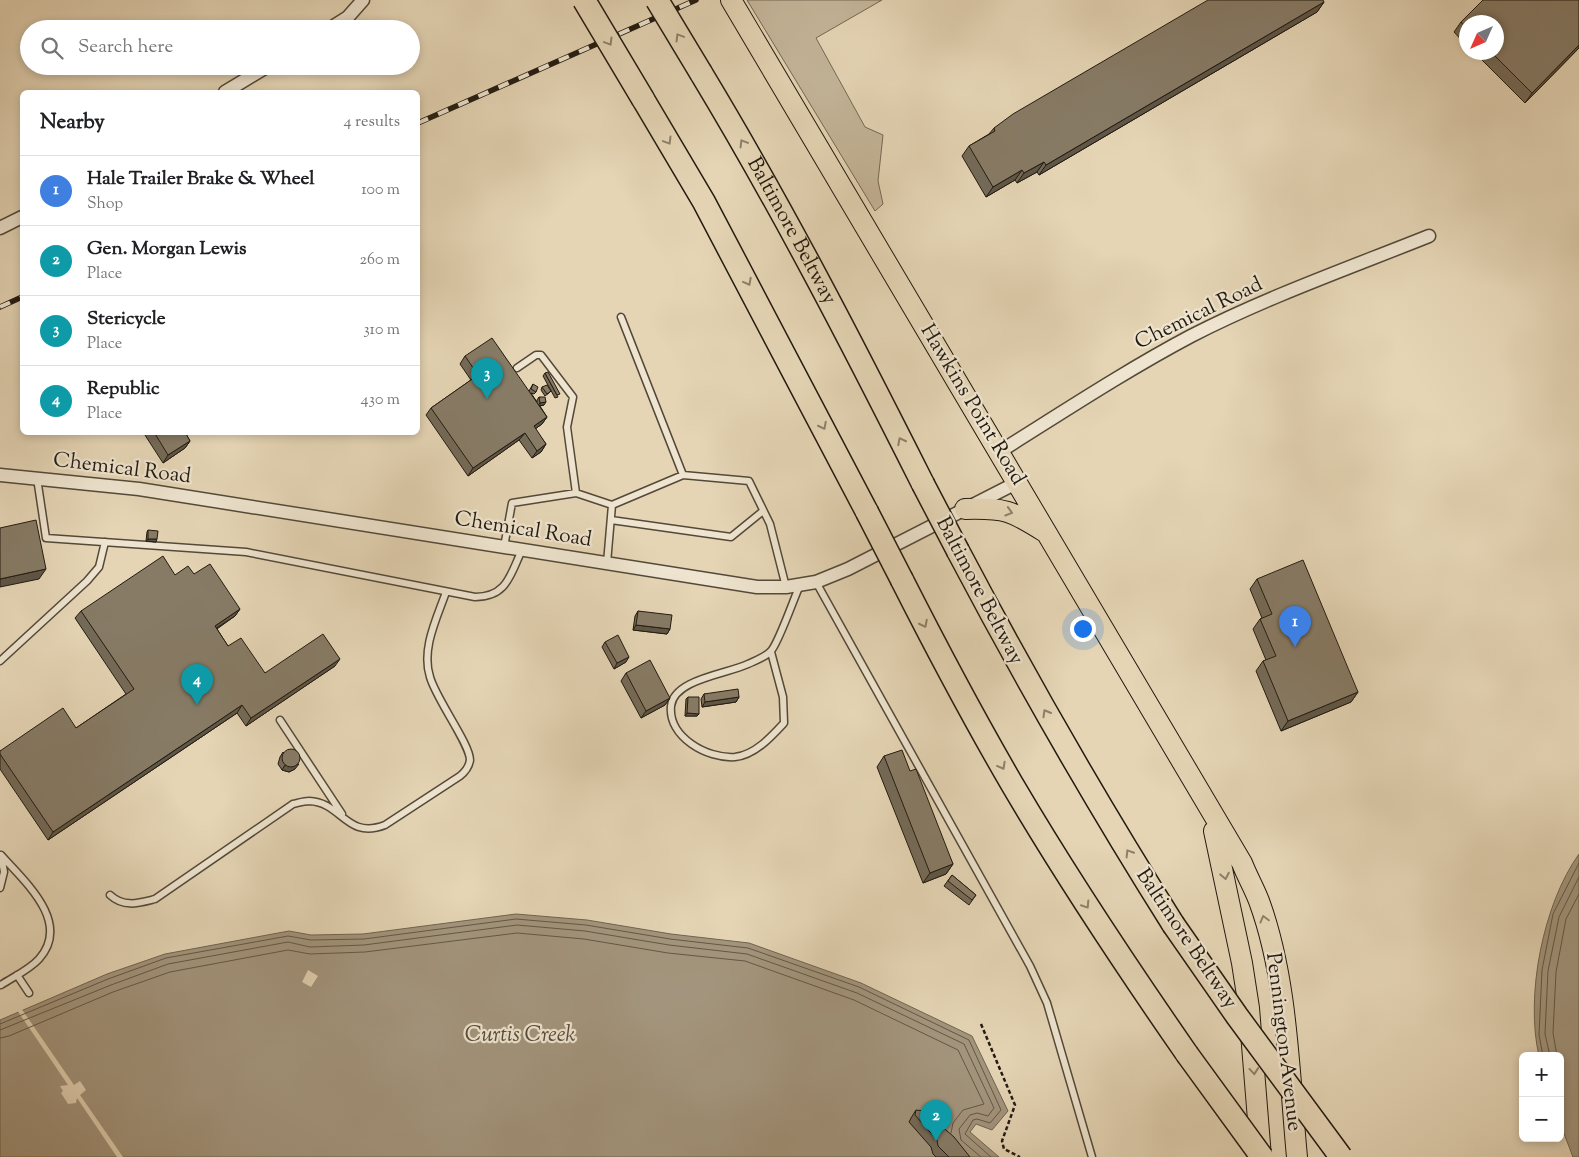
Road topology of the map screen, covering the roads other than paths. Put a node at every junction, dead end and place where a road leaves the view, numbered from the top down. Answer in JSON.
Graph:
{"nodes":[{"id":1,"x":363,"y":0,"type":"edge"},
{"id":2,"x":584,"y":0,"type":"edge"},
{"id":3,"x":657,"y":0,"type":"edge"},
{"id":4,"x":730,"y":0,"type":"edge"},
{"id":5,"x":343,"y":20,"type":"edge"},
{"id":6,"x":253,"y":75,"type":"edge"},
{"id":7,"x":228,"y":90,"type":"edge"},
{"id":8,"x":20,"y":218,"type":"edge"},
{"id":9,"x":0,"y":228,"type":"edge"},
{"id":10,"x":1429,"y":236,"type":"dead end"},
{"id":11,"x":622,"y":317,"type":"dead end"},
{"id":12,"x":516,"y":368,"type":"dead end"},
{"id":13,"x":999,"y":452,"type":"junction"},
{"id":14,"x":0,"y":475,"type":"edge"},
{"id":15,"x":683,"y":475,"type":"junction"},
{"id":16,"x":38,"y":478,"type":"junction"},
{"id":17,"x":1018,"y":482,"type":"junction"},
{"id":18,"x":576,"y":493,"type":"junction"},
{"id":19,"x":612,"y":505,"type":"junction"},
{"id":20,"x":965,"y":509,"type":"junction"},
{"id":21,"x":764,"y":511,"type":"junction"},
{"id":22,"x":610,"y":520,"type":"junction"},
{"id":23,"x":1047,"y":533,"type":"junction"},
{"id":24,"x":105,"y":542,"type":"junction"},
{"id":25,"x":504,"y":547,"type":"junction"},
{"id":26,"x":522,"y":550,"type":"junction"},
{"id":27,"x":606,"y":563,"type":"junction"},
{"id":28,"x":816,"y":582,"type":"junction"},
{"id":29,"x":800,"y":585,"type":"junction"},
{"id":30,"x":786,"y":587,"type":"junction"},
{"id":31,"x":446,"y":592,"type":"junction"},
{"id":32,"x":771,"y":652,"type":"junction"},
{"id":33,"x":0,"y":661,"type":"edge"},
{"id":34,"x":280,"y":720,"type":"dead end"},
{"id":35,"x":1210,"y":812,"type":"junction"},
{"id":36,"x":344,"y":817,"type":"junction"},
{"id":37,"x":0,"y":854,"type":"edge"},
{"id":38,"x":0,"y":888,"type":"edge"},
{"id":39,"x":110,"y":895,"type":"dead end"},
{"id":40,"x":17,"y":975,"type":"junction"},
{"id":41,"x":1,"y":984,"type":"edge"},
{"id":42,"x":30,"y":992,"type":"dead end"},
{"id":43,"x":1092,"y":1157,"type":"edge"},
{"id":44,"x":1262,"y":1157,"type":"edge"},
{"id":45,"x":1297,"y":1157,"type":"edge"},
{"id":46,"x":1341,"y":1157,"type":"edge"}],
"edges":[{"from":1,"to":5,"type":"street"},
{"from":2,"to":44,"type":"highway","one_way":true,"bridge":true},
{"from":46,"to":3,"type":"highway","name":"Baltimore Beltway","one_way":true,"bridge":true},
{"from":4,"to":13,"type":"main road","name":"Hawkins Point Road"},
{"from":6,"to":7,"type":"street"},
{"from":8,"to":9,"type":"street"},
{"from":10,"to":13,"type":"street","name":"Chemical Road"},
{"from":11,"to":15,"type":"lane"},
{"from":12,"to":18,"type":"lane"},
{"from":13,"to":17,"type":"main road","name":"Hawkins Point Road"},
{"from":14,"to":16,"type":"street","name":"Chemical Road"},
{"from":15,"to":19,"type":"lane"},
{"from":15,"to":21,"type":"lane"},
{"from":16,"to":24,"type":"lane"},
{"from":16,"to":25,"type":"street","name":"Chemical Road"},
{"from":17,"to":20,"type":"street","name":"Chemical Road"},
{"from":17,"to":23,"type":"main road","name":"Hawkins Point Road"},
{"from":18,"to":19,"type":"lane"},
{"from":18,"to":25,"type":"lane"},
{"from":19,"to":22,"type":"lane"},
{"from":20,"to":23,"type":"main road","one_way":true},
{"from":20,"to":28,"type":"street","name":"Chemical Road"},
{"from":21,"to":22,"type":"lane"},
{"from":21,"to":30,"type":"lane"},
{"from":22,"to":27,"type":"lane"},
{"from":23,"to":35,"type":"main road","name":"Hawkins Point Road"},
{"from":24,"to":31,"type":"lane"},
{"from":24,"to":33,"type":"lane"},
{"from":25,"to":26,"type":"street","name":"Chemical Road"},
{"from":26,"to":27,"type":"street","name":"Chemical Road"},
{"from":26,"to":31,"type":"lane"},
{"from":27,"to":30,"type":"street","name":"Chemical Road"},
{"from":28,"to":29,"type":"street","name":"Chemical Road"},
{"from":28,"to":43,"type":"lane"},
{"from":29,"to":30,"type":"street","name":"Chemical Road"},
{"from":29,"to":32,"type":"lane"},
{"from":31,"to":36,"type":"lane"},
{"from":32,"to":32,"type":"lane"},
{"from":34,"to":36,"type":"lane"},
{"from":35,"to":44,"type":"main road","name":"Pennington Avenue","one_way":true},
{"from":45,"to":35,"type":"main road","name":"Pennington Avenue","one_way":true},
{"from":36,"to":39,"type":"lane"},
{"from":37,"to":38,"type":"lane"},
{"from":37,"to":40,"type":"lane"},
{"from":40,"to":41,"type":"lane"},
{"from":40,"to":42,"type":"lane"}]}
